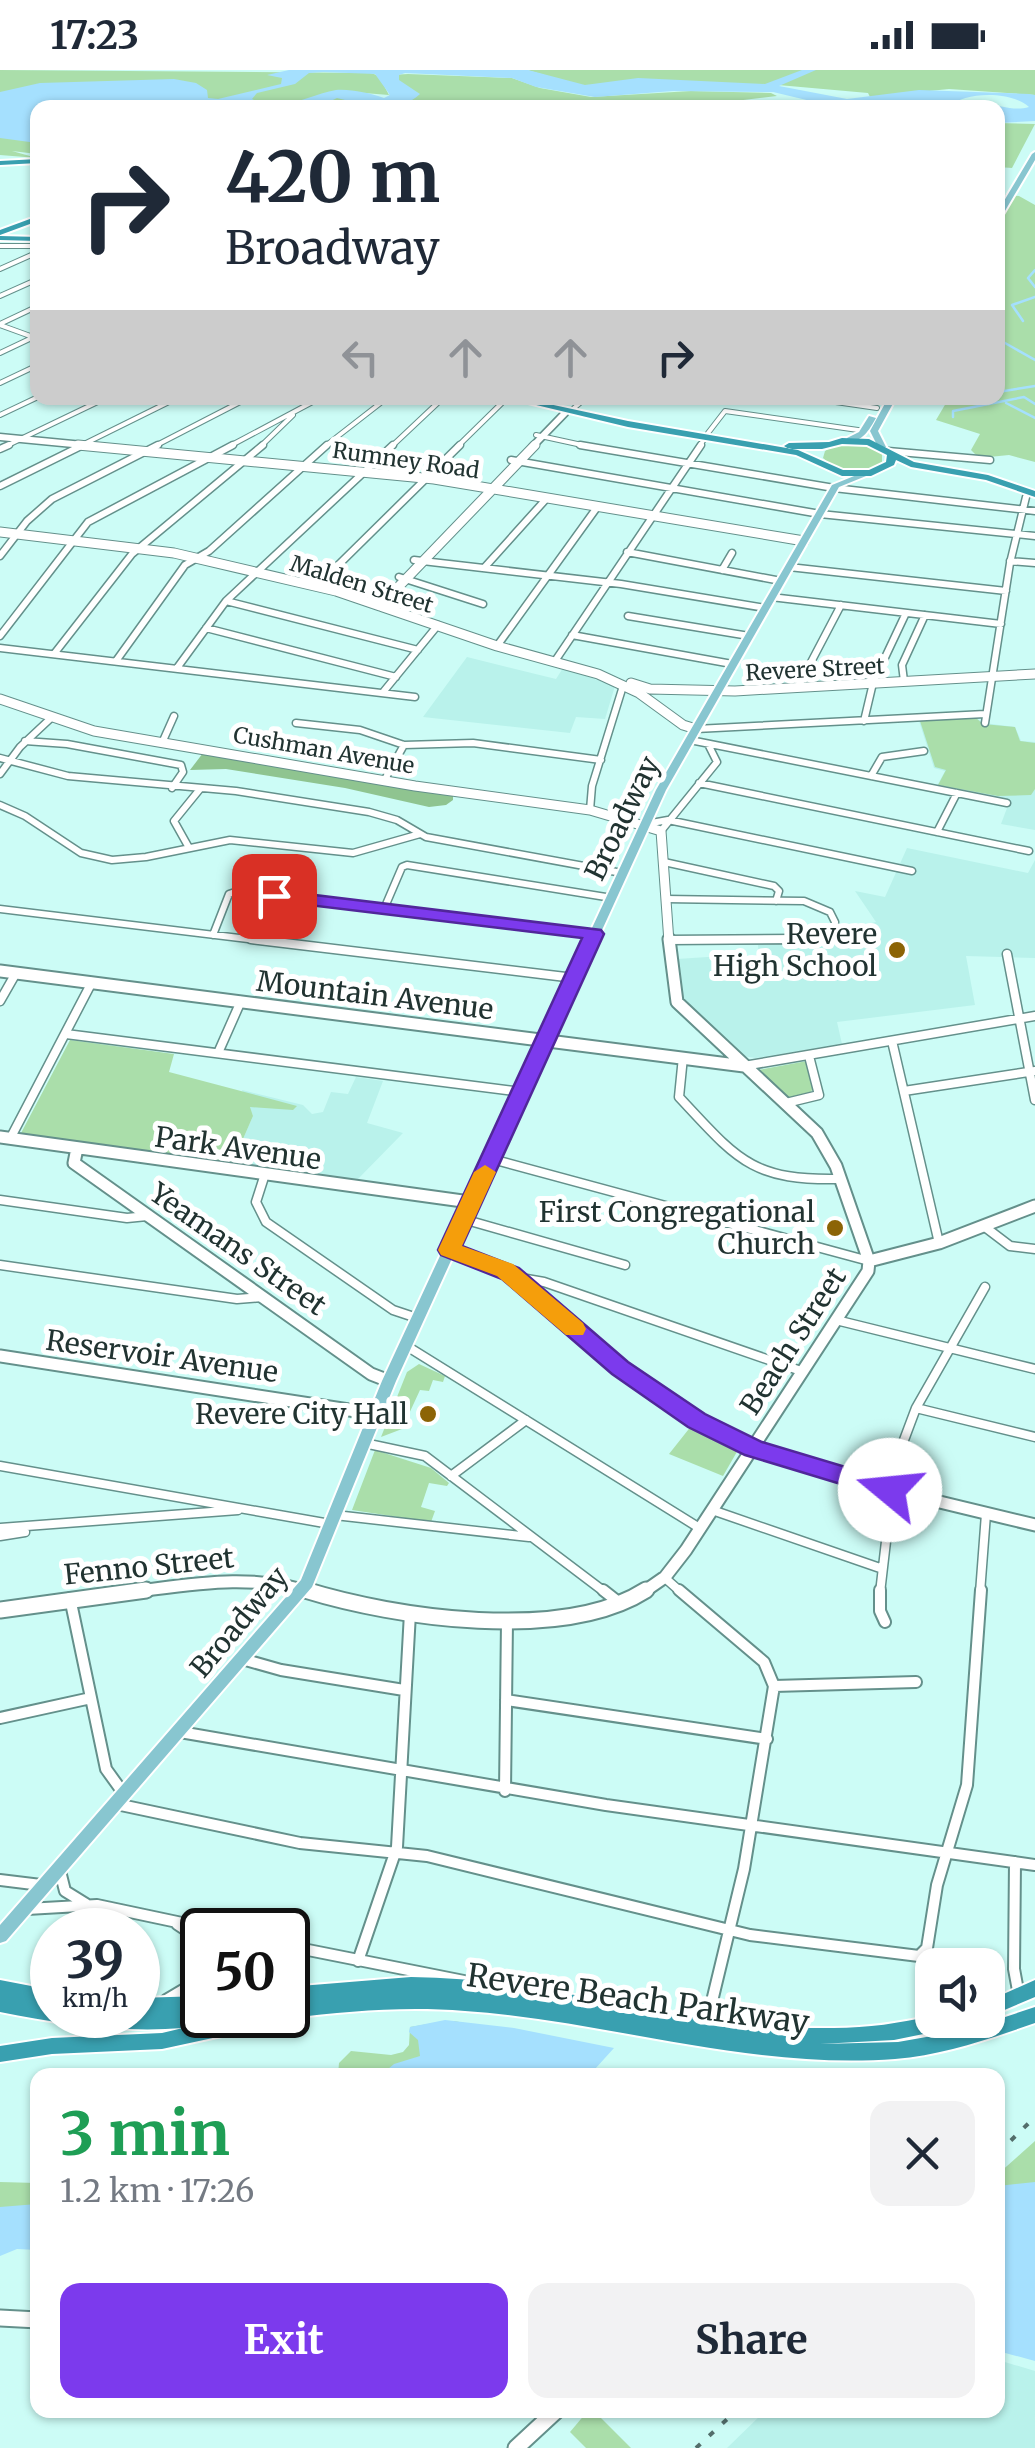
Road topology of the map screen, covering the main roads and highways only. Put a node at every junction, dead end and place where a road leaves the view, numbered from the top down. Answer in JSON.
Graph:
{"nodes":[{"id":1,"x":1035,"y":142,"type":"edge"},
{"id":2,"x":1035,"y":154,"type":"edge"},
{"id":3,"x":0,"y":161,"type":"edge"},
{"id":4,"x":30,"y":162,"type":"edge"},
{"id":5,"x":1005,"y":195,"type":"edge"},
{"id":6,"x":1005,"y":196,"type":"edge"},
{"id":7,"x":30,"y":222,"type":"edge"},
{"id":8,"x":30,"y":238,"type":"edge"},
{"id":9,"x":0,"y":239,"type":"edge"},
{"id":10,"x":541,"y":405,"type":"edge"},
{"id":11,"x":550,"y":405,"type":"edge"},
{"id":12,"x":879,"y":405,"type":"edge"},
{"id":13,"x":888,"y":405,"type":"edge"},
{"id":14,"x":564,"y":410,"type":"junction"},
{"id":15,"x":706,"y":436,"type":"junction"},
{"id":16,"x":850,"y":440,"type":"junction"},
{"id":17,"x":828,"y":444,"type":"junction"},
{"id":18,"x":887,"y":451,"type":"junction"},
{"id":19,"x":816,"y":459,"type":"junction"},
{"id":20,"x":826,"y":468,"type":"junction"},
{"id":21,"x":873,"y":472,"type":"junction"},
{"id":22,"x":835,"y":486,"type":"junction"},
{"id":23,"x":1032,"y":497,"type":"edge"},
{"id":24,"x":0,"y":1936,"type":"edge"},
{"id":25,"x":0,"y":1988,"type":"edge"},
{"id":26,"x":310,"y":1993,"type":"edge"},
{"id":27,"x":30,"y":1994,"type":"edge"},
{"id":28,"x":0,"y":2004,"type":"edge"},
{"id":29,"x":310,"y":2008,"type":"edge"},
{"id":30,"x":30,"y":2010,"type":"edge"},
{"id":31,"x":1035,"y":2015,"type":"edge"},
{"id":32,"x":915,"y":2028,"type":"edge"},
{"id":33,"x":180,"y":2037,"type":"edge"},
{"id":34,"x":0,"y":2054,"type":"edge"}],
"edges":[{"from":1,"to":5,"type":"main road"},
{"from":2,"to":6,"type":"main road"},
{"from":3,"to":4,"type":"highway"},
{"from":7,"to":9,"type":"highway"},
{"from":8,"to":9,"type":"highway"},
{"from":10,"to":14,"type":"highway"},
{"from":11,"to":14,"type":"highway"},
{"from":12,"to":16,"type":"main road"},
{"from":13,"to":18,"type":"main road"},
{"from":14,"to":15,"type":"highway"},
{"from":15,"to":17,"type":"highway"},
{"from":15,"to":19,"type":"highway"},
{"from":16,"to":17,"type":"highway"},
{"from":16,"to":18,"type":"highway"},
{"from":17,"to":19,"type":"highway"},
{"from":18,"to":21,"type":"highway"},
{"from":18,"to":23,"type":"highway"},
{"from":19,"to":20,"type":"highway"},
{"from":20,"to":21,"type":"highway"},
{"from":20,"to":22,"type":"main road"},
{"from":21,"to":22,"type":"main road"},
{"from":21,"to":23,"type":"highway"},
{"from":22,"to":24,"type":"main road","name":"Broadway"},
{"from":25,"to":27,"type":"highway"},
{"from":26,"to":32,"type":"highway","name":"Revere Beach Parkway"},
{"from":28,"to":30,"type":"highway"},
{"from":29,"to":31,"type":"highway","name":"Revere Beach Parkway"},
{"from":33,"to":34,"type":"highway","name":"Revere Beach Parkway"}]}
